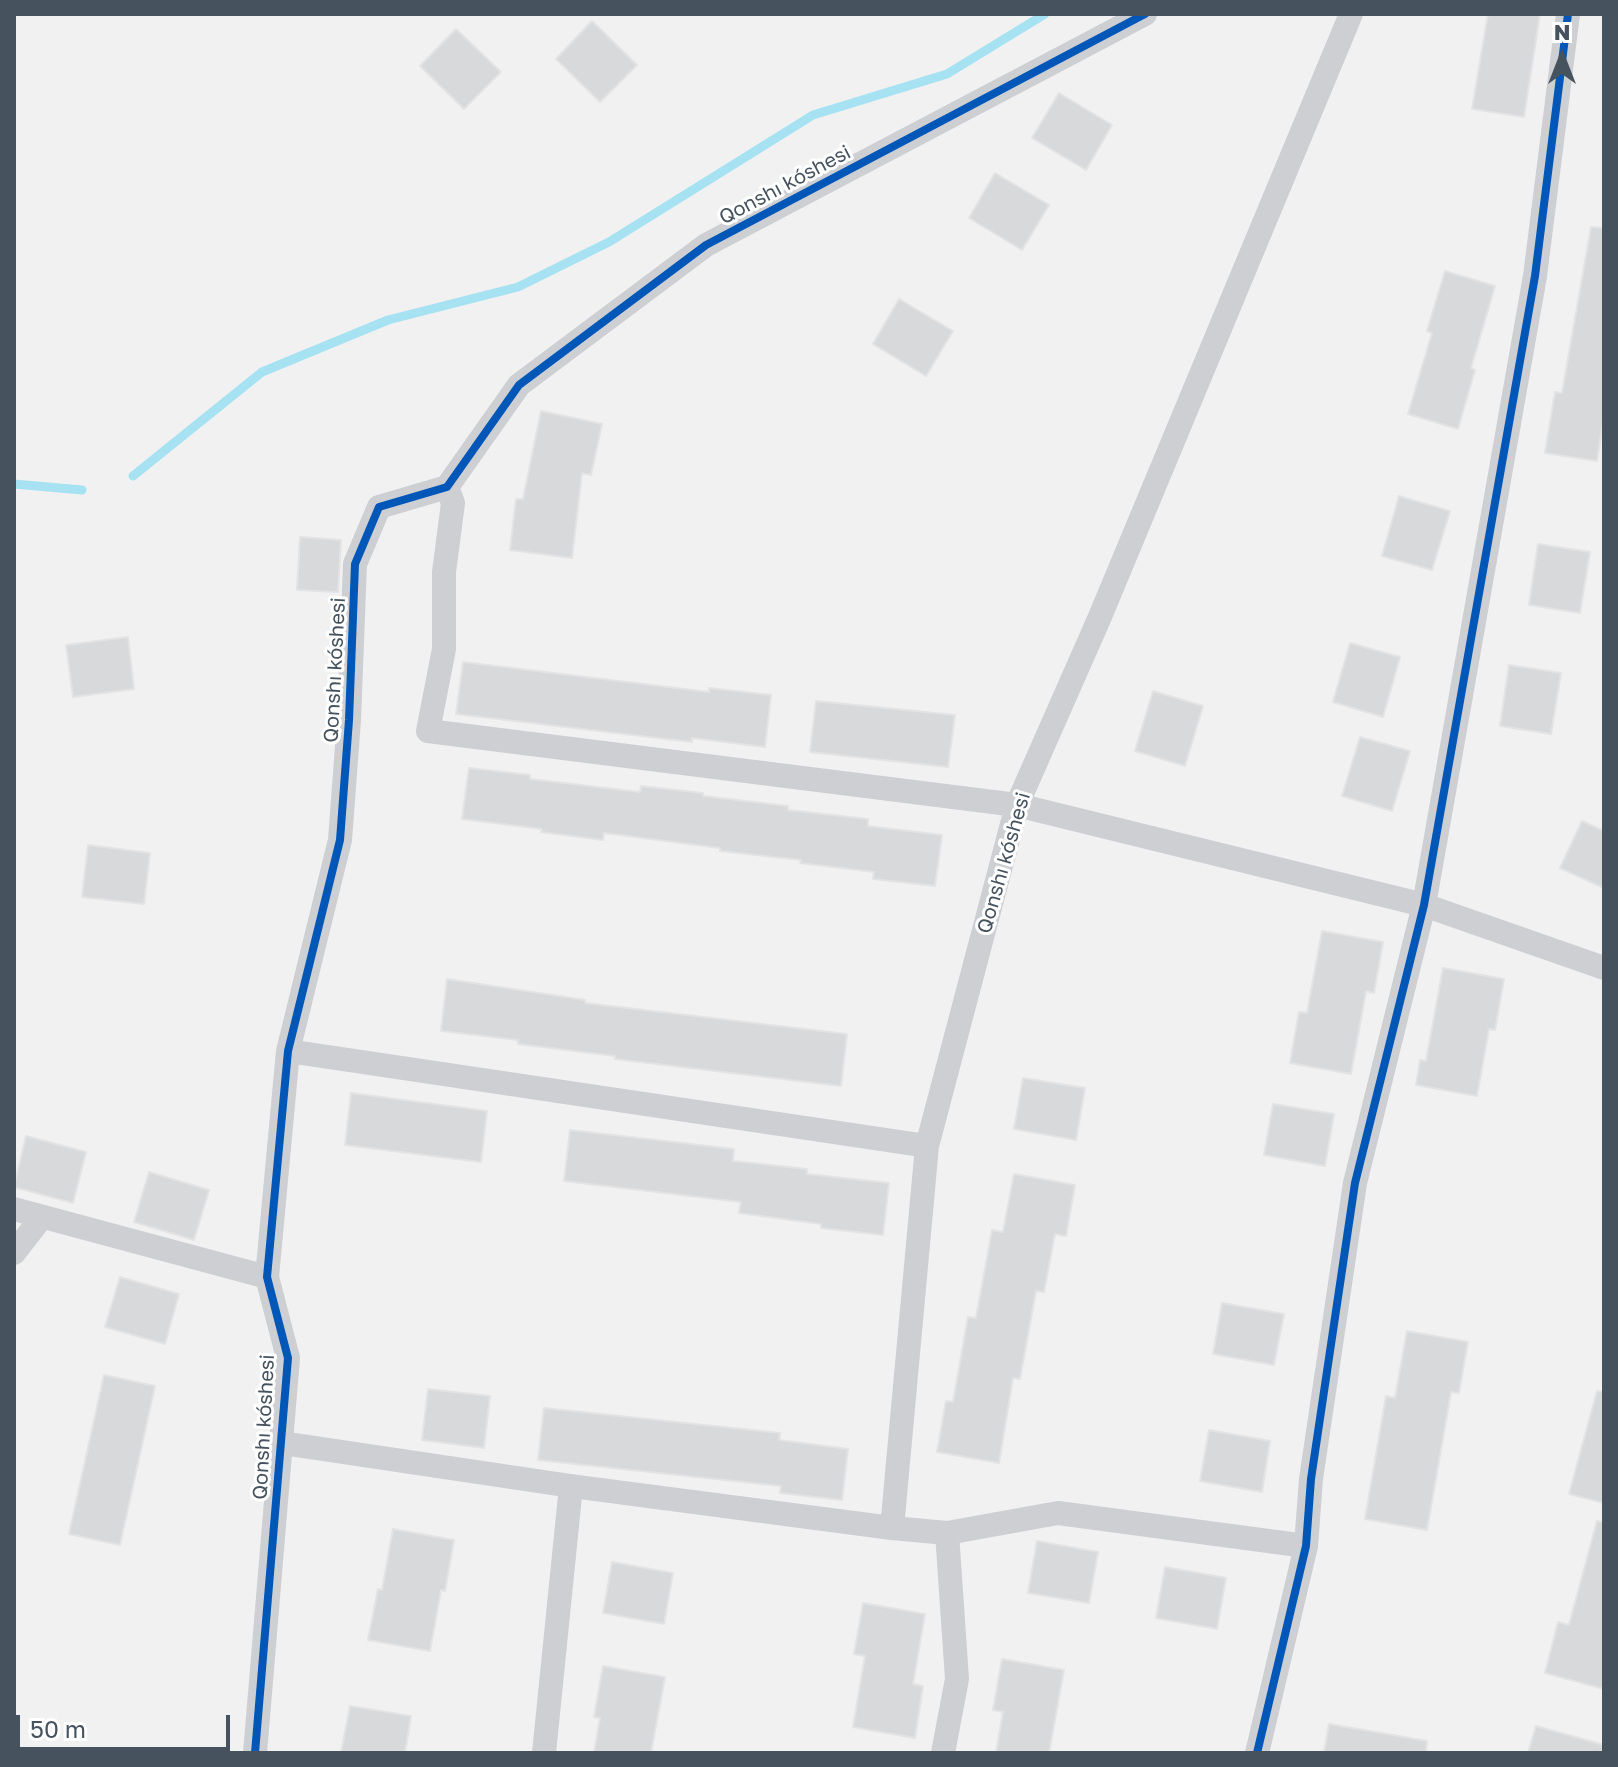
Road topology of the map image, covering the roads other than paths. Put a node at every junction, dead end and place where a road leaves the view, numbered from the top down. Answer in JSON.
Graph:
{"nodes":[{"id":1,"x":1145,"y":14,"type":"edge"},
{"id":2,"x":1351,"y":14,"type":"edge"},
{"id":3,"x":1568,"y":14,"type":"edge"},
{"id":4,"x":447,"y":487,"type":"junction"},
{"id":5,"x":1017,"y":805,"type":"junction"},
{"id":6,"x":1424,"y":905,"type":"junction"},
{"id":7,"x":1604,"y":968,"type":"edge"},
{"id":8,"x":288,"y":1051,"type":"junction"},
{"id":9,"x":927,"y":1146,"type":"junction"},
{"id":10,"x":14,"y":1209,"type":"edge"},
{"id":11,"x":42,"y":1217,"type":"junction"},
{"id":12,"x":14,"y":1253,"type":"edge"},
{"id":13,"x":267,"y":1277,"type":"junction"},
{"id":14,"x":282,"y":1443,"type":"junction"},
{"id":15,"x":571,"y":1486,"type":"junction"},
{"id":16,"x":892,"y":1528,"type":"junction"},
{"id":17,"x":947,"y":1533,"type":"junction"},
{"id":18,"x":1306,"y":1546,"type":"junction"},
{"id":19,"x":255,"y":1753,"type":"edge"},
{"id":20,"x":544,"y":1753,"type":"edge"},
{"id":21,"x":943,"y":1753,"type":"edge"},
{"id":22,"x":1257,"y":1753,"type":"edge"}],
"edges":[{"from":1,"to":4,"type":"street","name":"Qonshı kóshesi"},
{"from":2,"to":5,"type":"street","name":"Qonshı kóshesi"},
{"from":3,"to":6,"type":"street"},
{"from":4,"to":5,"type":"street"},
{"from":4,"to":8,"type":"street","name":"Qonshı kóshesi"},
{"from":5,"to":6,"type":"street"},
{"from":5,"to":9,"type":"street","name":"Qonshı kóshesi"},
{"from":6,"to":7,"type":"street"},
{"from":6,"to":18,"type":"street"},
{"from":8,"to":9,"type":"street"},
{"from":8,"to":13,"type":"street","name":"Qonshı kóshesi"},
{"from":9,"to":16,"type":"street","name":"Qonshı kóshesi"},
{"from":10,"to":11,"type":"street"},
{"from":11,"to":12,"type":"street"},
{"from":11,"to":13,"type":"street"},
{"from":13,"to":14,"type":"street","name":"Qonshı kóshesi"},
{"from":14,"to":15,"type":"street"},
{"from":14,"to":19,"type":"street","name":"Qonshı kóshesi"},
{"from":15,"to":16,"type":"street"},
{"from":15,"to":20,"type":"street"},
{"from":16,"to":17,"type":"street"},
{"from":17,"to":18,"type":"street"},
{"from":17,"to":21,"type":"street"},
{"from":18,"to":22,"type":"street"}]}
